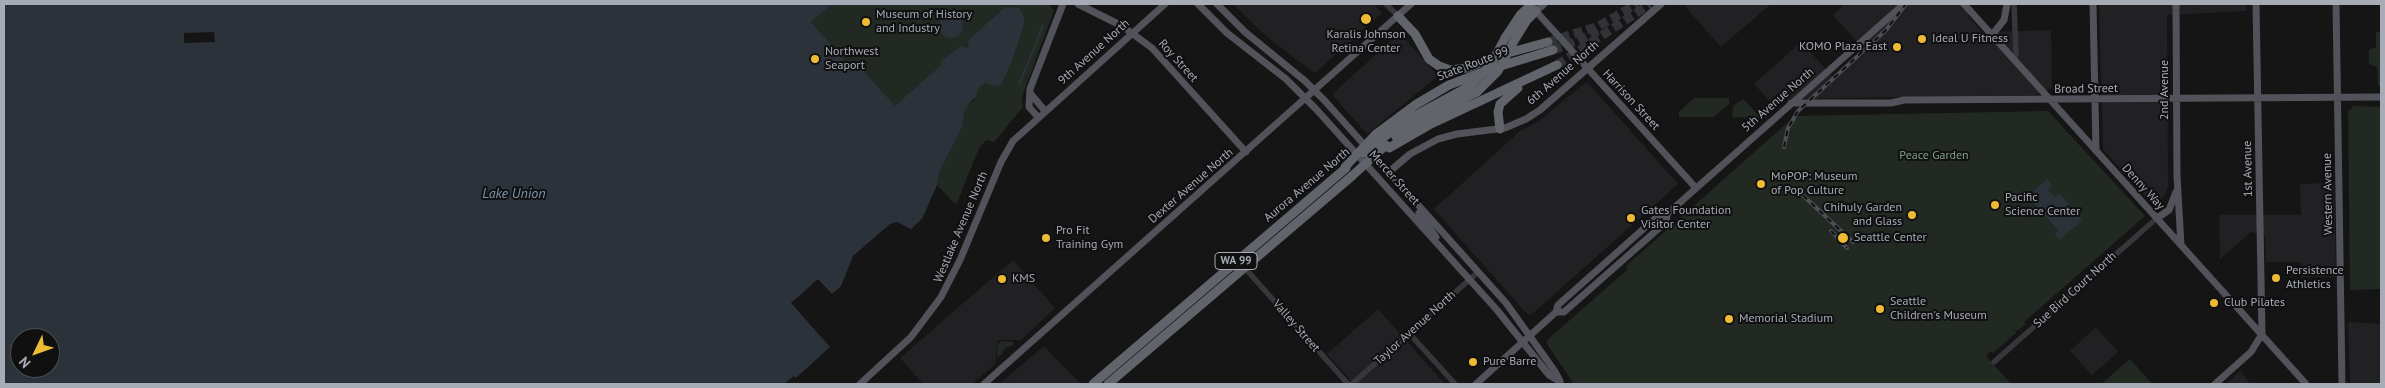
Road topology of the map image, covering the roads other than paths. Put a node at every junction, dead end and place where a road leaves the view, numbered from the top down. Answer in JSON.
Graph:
{"nodes":[{"id":1,"x":1063,"y":4,"type":"edge"},
{"id":2,"x":1078,"y":4,"type":"edge"},
{"id":3,"x":1165,"y":4,"type":"edge"},
{"id":4,"x":1198,"y":4,"type":"edge"},
{"id":5,"x":1217,"y":4,"type":"edge"},
{"id":6,"x":1386,"y":4,"type":"edge"},
{"id":7,"x":1412,"y":4,"type":"edge"},
{"id":8,"x":1544,"y":4,"type":"edge"},
{"id":9,"x":1661,"y":4,"type":"edge"},
{"id":10,"x":1904,"y":4,"type":"edge"},
{"id":11,"x":1964,"y":4,"type":"edge"},
{"id":12,"x":2007,"y":4,"type":"edge"},
{"id":13,"x":2014,"y":4,"type":"edge"},
{"id":14,"x":2093,"y":4,"type":"edge"},
{"id":15,"x":2176,"y":4,"type":"edge"},
{"id":16,"x":2256,"y":4,"type":"edge"},
{"id":17,"x":2336,"y":4,"type":"edge"},
{"id":18,"x":1532,"y":6,"type":"edge"},
{"id":19,"x":1398,"y":16,"type":"junction"},
{"id":20,"x":1133,"y":32,"type":"junction"},
{"id":21,"x":1992,"y":35,"type":"junction"},
{"id":22,"x":2014,"y":59,"type":"junction"},
{"id":23,"x":1557,"y":65,"type":"tunnel mouth"},
{"id":24,"x":1587,"y":68,"type":"junction"},
{"id":25,"x":1529,"y":79,"type":"junction"},
{"id":26,"x":1315,"y":91,"type":"junction"},
{"id":27,"x":1030,"y":93,"type":"junction"},
{"id":28,"x":2338,"y":97,"type":"junction"},
{"id":29,"x":2381,"y":97,"type":"edge"},
{"id":30,"x":2258,"y":98,"type":"junction"},
{"id":31,"x":1307,"y":99,"type":"junction"},
{"id":32,"x":2176,"y":99,"type":"junction"},
{"id":33,"x":2095,"y":100,"type":"junction"},
{"id":34,"x":2050,"y":101,"type":"junction"},
{"id":35,"x":1791,"y":104,"type":"junction"},
{"id":36,"x":1045,"y":111,"type":"junction"},
{"id":37,"x":1038,"y":117,"type":"junction"},
{"id":38,"x":1500,"y":129,"type":"junction"},
{"id":39,"x":1383,"y":142,"type":"junction"},
{"id":40,"x":2096,"y":151,"type":"junction"},
{"id":41,"x":1246,"y":152,"type":"junction"},
{"id":42,"x":1370,"y":160,"type":"joint"},
{"id":43,"x":1346,"y":171,"type":"junction"},
{"id":44,"x":1388,"y":172,"type":"junction"},
{"id":45,"x":2177,"y":176,"type":"junction"},
{"id":46,"x":1696,"y":188,"type":"junction"},
{"id":47,"x":2157,"y":218,"type":"junction"},
{"id":48,"x":2181,"y":245,"type":"junction"},
{"id":49,"x":1443,"y":251,"type":"junction"},
{"id":50,"x":1244,"y":267,"type":"junction"},
{"id":51,"x":1478,"y":272,"type":"junction"},
{"id":52,"x":1469,"y":279,"type":"junction"},
{"id":53,"x":1409,"y":333,"type":"junction"},
{"id":54,"x":2262,"y":334,"type":"junction"},
{"id":55,"x":1530,"y":336,"type":"junction"},
{"id":56,"x":1522,"y":342,"type":"junction"},
{"id":57,"x":1994,"y":362,"type":"dead end"},
{"id":58,"x":1560,"y":382,"type":"edge"},
{"id":59,"x":2341,"y":383,"type":"edge"},
{"id":60,"x":860,"y":384,"type":"edge"},
{"id":61,"x":984,"y":384,"type":"edge"},
{"id":62,"x":1093,"y":384,"type":"edge"},
{"id":63,"x":1108,"y":384,"type":"edge"},
{"id":64,"x":1348,"y":384,"type":"edge"},
{"id":65,"x":1352,"y":384,"type":"edge"},
{"id":66,"x":1455,"y":384,"type":"edge"},
{"id":67,"x":1476,"y":384,"type":"edge"},
{"id":68,"x":2216,"y":384,"type":"edge"},
{"id":69,"x":2306,"y":384,"type":"edge"}],
"edges":[{"from":1,"to":27,"type":"main road"},
{"from":2,"to":20,"type":"main road","name":"Roy Street"},
{"from":3,"to":20,"type":"main road","name":"9th Avenue North"},
{"from":4,"to":31,"type":"main road","name":"Mercer Street"},
{"from":5,"to":26,"type":"main road","name":"Mercer Street"},
{"from":6,"to":19,"type":"street"},
{"from":7,"to":19,"type":"main road","name":"Dexter Avenue North"},
{"from":8,"to":18,"type":"main road"},
{"from":9,"to":24,"type":"main road","name":"6th Avenue North"},
{"from":10,"to":35,"type":"main road","name":"5th Avenue North"},
{"from":11,"to":21,"type":"main road","name":"Denny Way"},
{"from":12,"to":21,"type":"main road"},
{"from":13,"to":22,"type":"street"},
{"from":14,"to":33,"type":"main road"},
{"from":15,"to":32,"type":"main road","name":"2nd Avenue"},
{"from":16,"to":30,"type":"main road","name":"1st Avenue"},
{"from":17,"to":28,"type":"main road","name":"Western Avenue"},
{"from":18,"to":24,"type":"main road","name":"Harrison Street"},
{"from":18,"to":39,"type":"highway","name":"Aurora Avenue North","bridge":true},
{"from":19,"to":26,"type":"main road","name":"Dexter Avenue North"},
{"from":19,"to":39,"type":"highway","name":"State Route 99","number":"WA 99"},
{"from":20,"to":36,"type":"main road","name":"9th Avenue North"},
{"from":20,"to":41,"type":"main road","name":"Roy Street"},
{"from":21,"to":22,"type":"main road","name":"Denny Way"},
{"from":22,"to":34,"type":"main road","name":"Denny Way"},
{"from":23,"to":25,"type":"highway","name":"State Route 99","number":"WA 99"},
{"from":24,"to":38,"type":"main road","name":"6th Avenue North"},
{"from":24,"to":46,"type":"main road","name":"Harrison Street"},
{"from":25,"to":38,"type":"highway"},
{"from":25,"to":39,"type":"highway","name":"State Route 99","number":"WA 99"},
{"from":26,"to":31,"type":"main road","name":"Dexter Avenue North"},
{"from":26,"to":44,"type":"main road","name":"Mercer Street"},
{"from":27,"to":36,"type":"main road"},
{"from":27,"to":37,"type":"main road"},
{"from":28,"to":29,"type":"main road","name":"Broad Street"},
{"from":28,"to":30,"type":"main road","name":"Broad Street"},
{"from":28,"to":59,"type":"main road","name":"Western Avenue"},
{"from":30,"to":32,"type":"main road","name":"Broad Street"},
{"from":30,"to":54,"type":"main road","name":"1st Avenue"},
{"from":31,"to":41,"type":"main road","name":"Dexter Avenue North"},
{"from":31,"to":49,"type":"main road","name":"Mercer Street"},
{"from":32,"to":33,"type":"main road","name":"Broad Street"},
{"from":32,"to":45,"type":"main road","name":"2nd Avenue"},
{"from":33,"to":34,"type":"main road","name":"Broad Street"},
{"from":33,"to":40,"type":"main road"},
{"from":34,"to":35,"type":"main road","name":"Broad Street"},
{"from":34,"to":40,"type":"main road","name":"Denny Way"},
{"from":35,"to":46,"type":"main road","name":"5th Avenue North"},
{"from":36,"to":37,"type":"main road","name":"9th Avenue North"},
{"from":37,"to":60,"type":"main road","name":"Westlake Avenue North"},
{"from":38,"to":44,"type":"main road","name":"6th Avenue North"},
{"from":39,"to":42,"type":"highway","name":"State Route 99","number":"WA 99","bridge":true},
{"from":39,"to":43,"type":"highway","name":"Aurora Avenue North","bridge":true},
{"from":40,"to":47,"type":"main road","name":"Denny Way"},
{"from":41,"to":61,"type":"main road","name":"Dexter Avenue North"},
{"from":42,"to":43,"type":"highway","name":"Aurora Avenue North","number":"WA 99","bridge":true},
{"from":43,"to":50,"type":"highway","name":"Aurora Avenue North","number":"WA 99"},
{"from":43,"to":62,"type":"highway","name":"Aurora Avenue North","number":"WA 99"},
{"from":44,"to":49,"type":"main road"},
{"from":44,"to":51,"type":"main road","name":"Mercer Street"},
{"from":45,"to":47,"type":"main road","name":"2nd Avenue"},
{"from":45,"to":48,"type":"main road","name":"2nd Avenue"},
{"from":46,"to":55,"type":"main road","name":"5th Avenue North"},
{"from":47,"to":48,"type":"main road","name":"Denny Way"},
{"from":47,"to":57,"type":"street","name":"Sue Bird Court North"},
{"from":48,"to":54,"type":"main road","name":"Denny Way"},
{"from":49,"to":52,"type":"main road","name":"Mercer Street"},
{"from":50,"to":63,"type":"highway","name":"Aurora Avenue North","number":"WA 99"},
{"from":50,"to":64,"type":"street","name":"Valley Street"},
{"from":51,"to":52,"type":"street","name":"Taylor Avenue North"},
{"from":51,"to":55,"type":"main road","name":"Mercer Street"},
{"from":52,"to":53,"type":"street","name":"Taylor Avenue North"},
{"from":52,"to":56,"type":"main road","name":"Mercer Street"},
{"from":53,"to":65,"type":"street","name":"Taylor Avenue North"},
{"from":53,"to":66,"type":"street"},
{"from":54,"to":68,"type":"main road"},
{"from":54,"to":69,"type":"main road","name":"Denny Way"},
{"from":55,"to":56,"type":"main road","name":"5th Avenue North"},
{"from":55,"to":58,"type":"main road","name":"Mercer Street"},
{"from":56,"to":58,"type":"main road","name":"Mercer Street"},
{"from":56,"to":67,"type":"main road","name":"5th Avenue North"}]}
